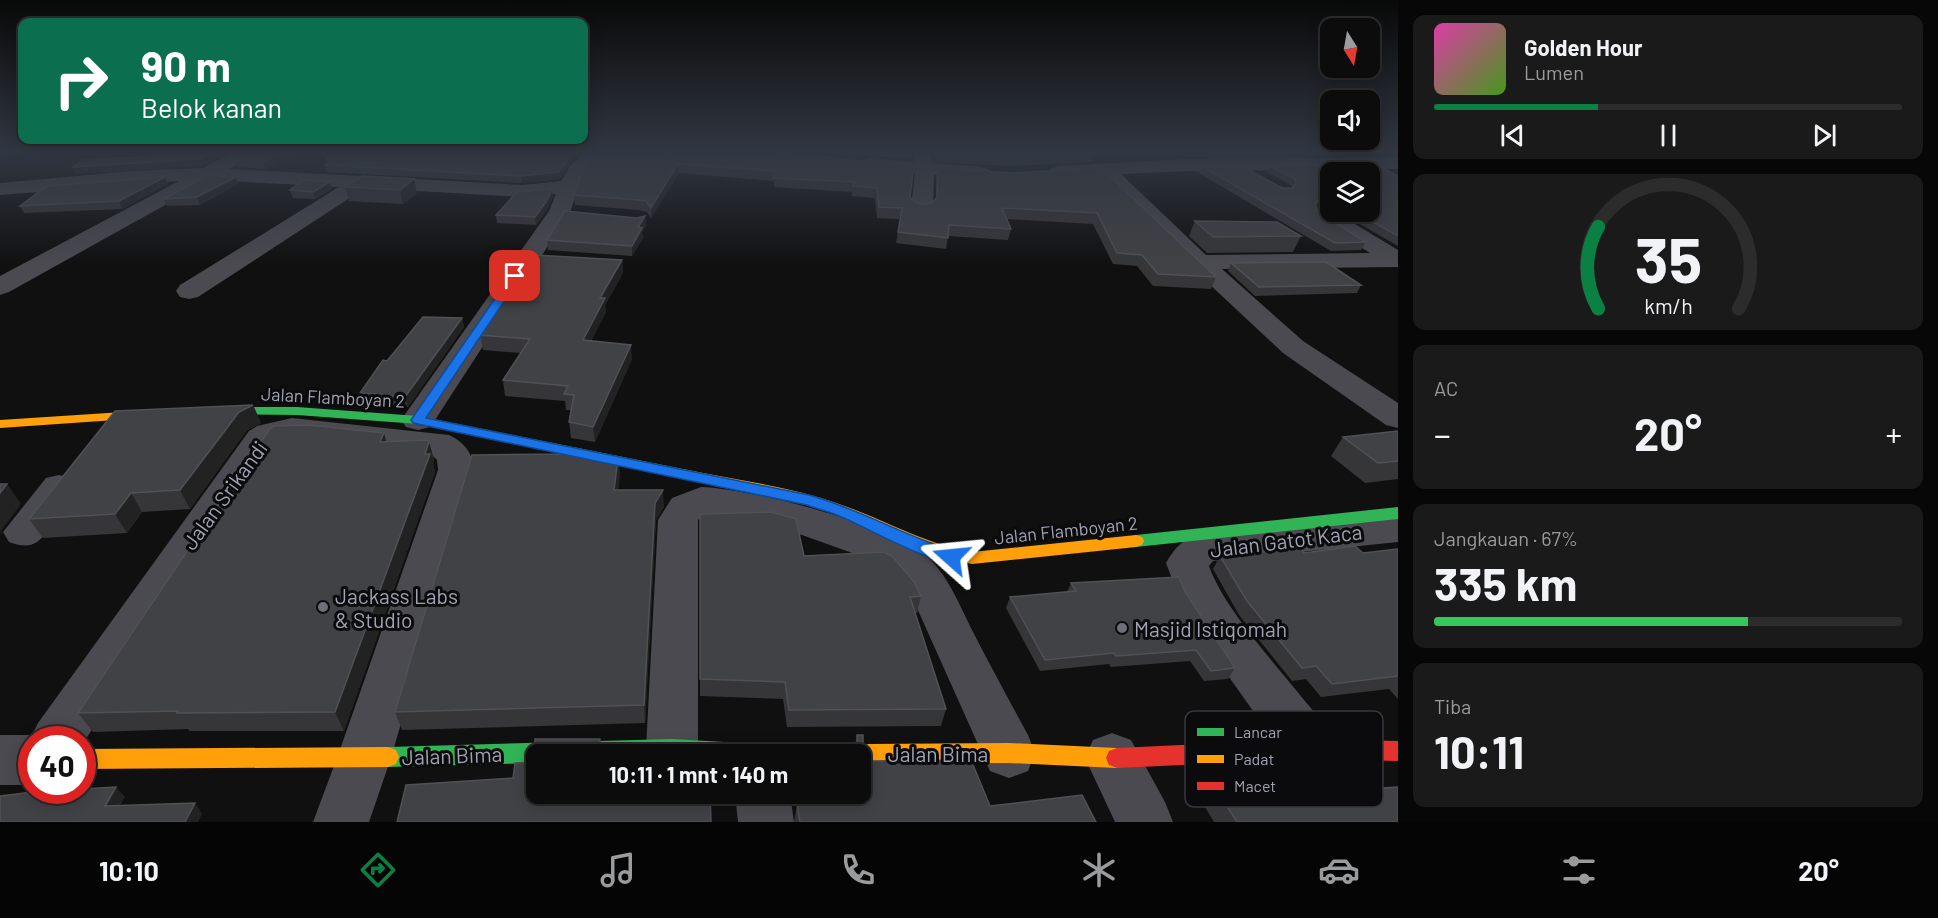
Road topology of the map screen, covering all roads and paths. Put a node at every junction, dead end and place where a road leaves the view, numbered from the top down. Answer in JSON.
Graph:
{"nodes":[{"id":1,"x":177,"y":189,"type":"edge"},
{"id":2,"x":350,"y":189,"type":"edge"},
{"id":3,"x":496,"y":189,"type":"edge"},
{"id":4,"x":548,"y":189,"type":"edge"},
{"id":5,"x":567,"y":189,"type":"edge"},
{"id":6,"x":922,"y":189,"type":"edge"},
{"id":7,"x":1125,"y":189,"type":"edge"},
{"id":8,"x":922,"y":207,"type":"edge"},
{"id":9,"x":1336,"y":222,"type":"edge"},
{"id":10,"x":1397,"y":260,"type":"edge"},
{"id":11,"x":1200,"y":262,"type":"junction"},
{"id":12,"x":0,"y":287,"type":"edge"},
{"id":13,"x":189,"y":291,"type":"dead end"},
{"id":14,"x":202,"y":412,"type":"edge"},
{"id":15,"x":169,"y":414,"type":"edge"},
{"id":16,"x":114,"y":417,"type":"junction"},
{"id":17,"x":1398,"y":418,"type":"edge"},
{"id":18,"x":418,"y":420,"type":"junction"},
{"id":19,"x":0,"y":424,"type":"edge"},
{"id":20,"x":1398,"y":513,"type":"edge"},
{"id":21,"x":1398,"y":528,"type":"edge"},
{"id":22,"x":23,"y":532,"type":"dead end"},
{"id":23,"x":1282,"y":711,"type":"edge"},
{"id":24,"x":65,"y":726,"type":"edge"},
{"id":25,"x":672,"y":744,"type":"edge"},
{"id":26,"x":1383,"y":751,"type":"edge"},
{"id":27,"x":1398,"y":751,"type":"edge"},
{"id":28,"x":526,"y":753,"type":"edge"},
{"id":29,"x":1009,"y":753,"type":"junction"},
{"id":30,"x":871,"y":754,"type":"edge"},
{"id":31,"x":1185,"y":755,"type":"edge"},
{"id":32,"x":364,"y":758,"type":"junction"},
{"id":33,"x":1112,"y":758,"type":"junction"},
{"id":34,"x":96,"y":759,"type":"edge"},
{"id":35,"x":0,"y":760,"type":"edge"},
{"id":36,"x":18,"y":760,"type":"edge"},
{"id":37,"x":764,"y":804,"type":"edge"},
{"id":38,"x":341,"y":822,"type":"edge"},
{"id":39,"x":766,"y":822,"type":"edge"},
{"id":40,"x":1145,"y":822,"type":"edge"}],
"edges":[{"from":1,"to":12,"type":"street"},
{"from":2,"to":13,"type":"street"},
{"from":3,"to":4,"type":"street"},
{"from":5,"to":18,"type":"street"},
{"from":6,"to":8,"type":"street"},
{"from":7,"to":11,"type":"street"},
{"from":9,"to":10,"type":"street"},
{"from":10,"to":11,"type":"street"},
{"from":11,"to":17,"type":"street"},
{"from":14,"to":18,"type":"street","name":"Jalan Flamboyan 2"},
{"from":15,"to":16,"type":"street"},
{"from":16,"to":19,"type":"street"},
{"from":16,"to":22,"type":"street"},
{"from":18,"to":20,"type":"street","name":"Jalan Flamboyan 2"},
{"from":21,"to":23,"type":"street","name":"Jalan Gatot Kaca"},
{"from":24,"to":32,"type":"street","name":"Jalan Srikandi"},
{"from":25,"to":29,"type":"street"},
{"from":26,"to":27,"type":"street","name":"Jalan Bima"},
{"from":28,"to":32,"type":"street","name":"Jalan Bima"},
{"from":29,"to":30,"type":"street","name":"Jalan Bima"},
{"from":29,"to":33,"type":"street","name":"Jalan Bima"},
{"from":31,"to":33,"type":"street","name":"Jalan Bima"},
{"from":32,"to":34,"type":"street","name":"Jalan Bima"},
{"from":32,"to":38,"type":"street"},
{"from":33,"to":40,"type":"street"},
{"from":35,"to":36,"type":"street"},
{"from":37,"to":39,"type":"street"}]}
